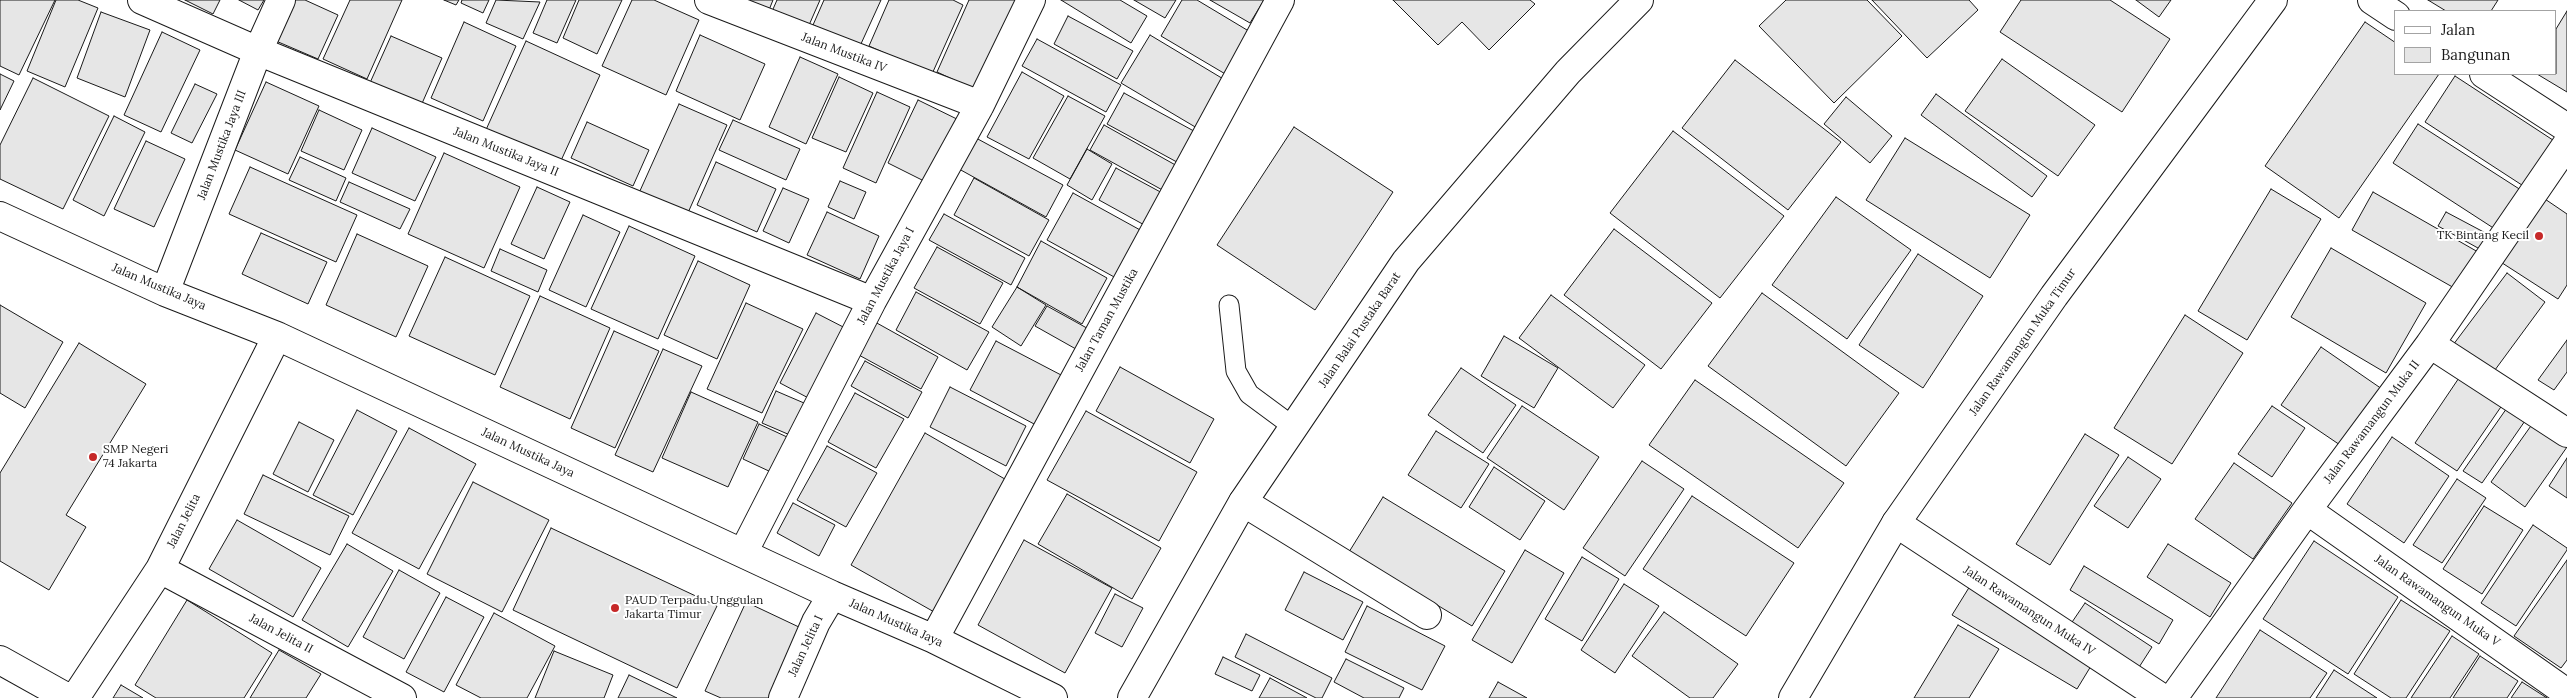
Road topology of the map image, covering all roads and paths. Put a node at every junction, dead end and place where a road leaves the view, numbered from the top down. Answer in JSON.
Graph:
{"nodes":[{"id":1,"x":142,"y":0,"type":"edge"},
{"id":2,"x":281,"y":0,"type":"edge"},
{"id":3,"x":709,"y":0,"type":"edge"},
{"id":4,"x":1031,"y":0,"type":"edge"},
{"id":5,"x":1280,"y":0,"type":"edge"},
{"id":6,"x":1638,"y":0,"type":"edge"},
{"id":7,"x":2273,"y":0,"type":"edge"},
{"id":8,"x":2372,"y":0,"type":"edge"},
{"id":9,"x":2394,"y":15,"type":"edge"},
{"id":10,"x":258,"y":51,"type":"junction"},
{"id":11,"x":2486,"y":75,"type":"edge"},
{"id":12,"x":980,"y":105,"type":"junction"},
{"id":13,"x":2567,"y":128,"type":"edge"},
{"id":14,"x":2567,"y":144,"type":"edge"},
{"id":15,"x":0,"y":217,"type":"edge"},
{"id":16,"x":165,"y":292,"type":"junction"},
{"id":17,"x":872,"y":301,"type":"junction"},
{"id":18,"x":1229,"y":305,"type":"dead end"},
{"id":19,"x":277,"y":336,"type":"junction"},
{"id":20,"x":2430,"y":344,"type":"junction"},
{"id":21,"x":1295,"y":428,"type":"junction"},
{"id":22,"x":2567,"y":433,"type":"edge"},
{"id":23,"x":1243,"y":502,"type":"junction"},
{"id":24,"x":2307,"y":510,"type":"junction"},
{"id":25,"x":1896,"y":523,"type":"junction"},
{"id":26,"x":743,"y":552,"type":"junction"},
{"id":27,"x":160,"y":569,"type":"junction"},
{"id":28,"x":832,"y":595,"type":"junction"},
{"id":29,"x":1427,"y":615,"type":"dead end"},
{"id":30,"x":934,"y":639,"type":"junction"},
{"id":31,"x":0,"y":660,"type":"edge"},
{"id":32,"x":2567,"y":693,"type":"edge"},
{"id":33,"x":68,"y":698,"type":"edge"},
{"id":34,"x":75,"y":698,"type":"edge"},
{"id":35,"x":402,"y":698,"type":"edge"},
{"id":36,"x":783,"y":698,"type":"edge"},
{"id":37,"x":1053,"y":698,"type":"edge"},
{"id":38,"x":1132,"y":698,"type":"edge"},
{"id":39,"x":1793,"y":698,"type":"edge"},
{"id":40,"x":2162,"y":698,"type":"edge"},
{"id":41,"x":2173,"y":698,"type":"edge"}],
"edges":[{"from":1,"to":10,"type":"street","name":"Jalan Mustika Jaya II"},
{"from":2,"to":10,"type":"street","name":"Jalan Mustika Jaya III"},
{"from":3,"to":12,"type":"street","name":"Jalan Mustika IV"},
{"from":4,"to":12,"type":"street","name":"Jalan Mustika Jaya I"},
{"from":5,"to":30,"type":"street","name":"Jalan Taman Mustika"},
{"from":6,"to":21,"type":"street","name":"Jalan Balai Pustaka Barat"},
{"from":7,"to":25,"type":"street","name":"Jalan Rawamangun Muka Timur"},
{"from":8,"to":9,"type":"street"},
{"from":10,"to":16,"type":"street","name":"Jalan Mustika Jaya III"},
{"from":10,"to":17,"type":"street","name":"Jalan Mustika Jaya II"},
{"from":11,"to":13,"type":"street"},
{"from":12,"to":17,"type":"street","name":"Jalan Mustika Jaya I"},
{"from":14,"to":20,"type":"street","name":"Jalan Rawamangun Muka II"},
{"from":15,"to":16,"type":"street","name":"Jalan Mustika Jaya"},
{"from":16,"to":19,"type":"street","name":"Jalan Mustika Jaya"},
{"from":17,"to":26,"type":"street","name":"Jalan Mustika Jaya I"},
{"from":18,"to":21,"type":"lane"},
{"from":19,"to":26,"type":"street","name":"Jalan Mustika Jaya"},
{"from":19,"to":27,"type":"street","name":"Jalan Jelita"},
{"from":20,"to":22,"type":"street"},
{"from":20,"to":24,"type":"street","name":"Jalan Rawamangun Muka II"},
{"from":21,"to":23,"type":"street","name":"Jalan Balai Pustaka Barat"},
{"from":23,"to":29,"type":"street"},
{"from":23,"to":38,"type":"street","name":"Jalan Balai Pustaka Barat"},
{"from":24,"to":32,"type":"street","name":"Jalan Rawamangun Muka V"},
{"from":24,"to":41,"type":"street","name":"Jalan Rawamangun Muka II"},
{"from":25,"to":39,"type":"street","name":"Jalan Rawamangun Muka Timur"},
{"from":25,"to":40,"type":"street","name":"Jalan Rawamangun Muka IV"},
{"from":26,"to":28,"type":"street","name":"Jalan Mustika Jaya"},
{"from":27,"to":34,"type":"street","name":"Jalan Jelita"},
{"from":27,"to":35,"type":"street","name":"Jalan Jelita II"},
{"from":28,"to":30,"type":"street","name":"Jalan Mustika Jaya"},
{"from":28,"to":36,"type":"street","name":"Jalan Jelita I"},
{"from":30,"to":37,"type":"street","name":"Jalan Mustika Jaya"},
{"from":31,"to":33,"type":"street"}]}
